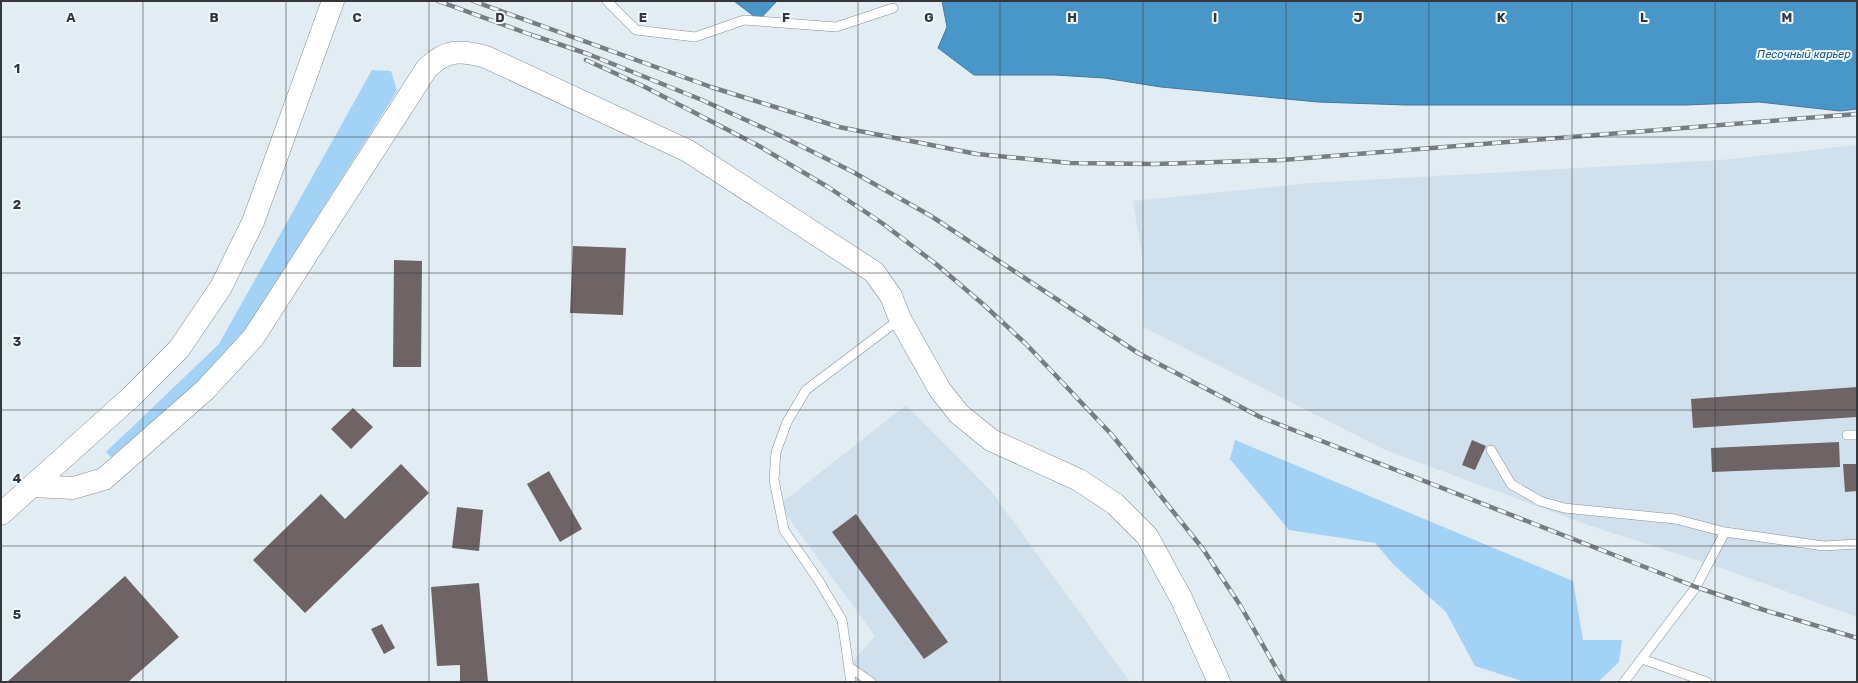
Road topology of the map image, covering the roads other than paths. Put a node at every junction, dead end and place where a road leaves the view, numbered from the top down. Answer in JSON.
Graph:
{"nodes":[{"id":1,"x":333,"y":1,"type":"edge"},
{"id":2,"x":607,"y":1,"type":"edge"},
{"id":3,"x":893,"y":8,"type":"dead end"},
{"id":4,"x":900,"y":318,"type":"junction"},
{"id":5,"x":1847,"y":435,"type":"dead end"},
{"id":6,"x":1857,"y":435,"type":"edge"},
{"id":7,"x":1491,"y":450,"type":"dead end"},
{"id":8,"x":32,"y":486,"type":"junction"},
{"id":9,"x":1,"y":514,"type":"edge"},
{"id":10,"x":1725,"y":532,"type":"junction"},
{"id":11,"x":1857,"y":544,"type":"edge"},
{"id":12,"x":1642,"y":659,"type":"junction"},
{"id":13,"x":849,"y":667,"type":"junction"},
{"id":14,"x":851,"y":682,"type":"edge"},
{"id":15,"x":870,"y":682,"type":"edge"},
{"id":16,"x":1218,"y":682,"type":"edge"},
{"id":17,"x":1624,"y":682,"type":"edge"},
{"id":18,"x":1707,"y":682,"type":"edge"}],
"edges":[{"from":1,"to":8,"type":"street"},
{"from":2,"to":3,"type":"lane"},
{"from":4,"to":8,"type":"street"},
{"from":4,"to":13,"type":"lane"},
{"from":4,"to":16,"type":"street"},
{"from":5,"to":6,"type":"lane"},
{"from":7,"to":10,"type":"lane"},
{"from":8,"to":9,"type":"street"},
{"from":10,"to":11,"type":"lane"},
{"from":10,"to":12,"type":"lane"},
{"from":12,"to":17,"type":"lane"},
{"from":12,"to":18,"type":"lane"},
{"from":13,"to":14,"type":"lane"},
{"from":13,"to":15,"type":"lane"}]}
